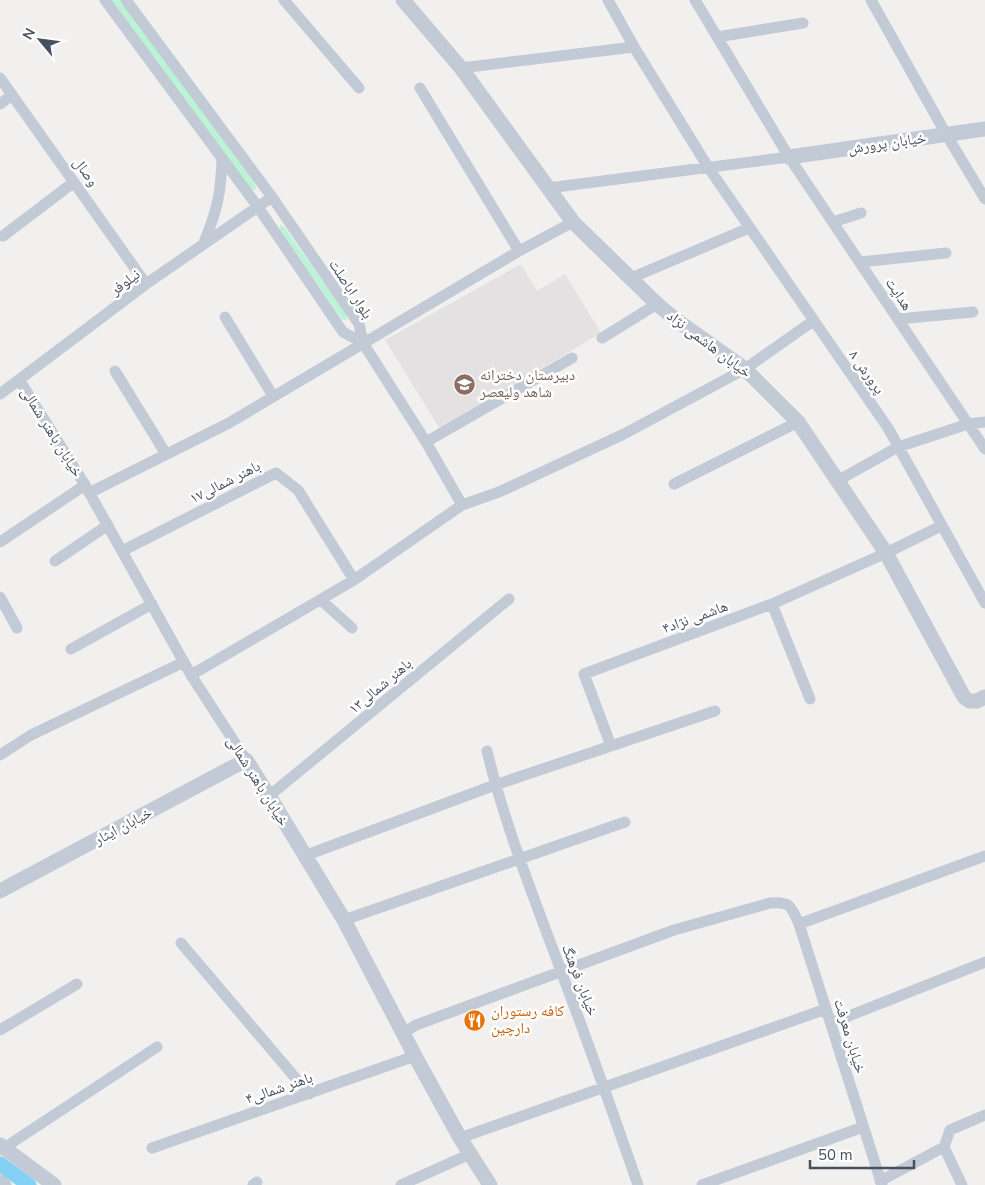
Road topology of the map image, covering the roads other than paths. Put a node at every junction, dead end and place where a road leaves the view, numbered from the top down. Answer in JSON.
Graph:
{"nodes":[{"id":1,"x":106,"y":0,"type":"edge"},
{"id":2,"x":126,"y":0,"type":"edge"},
{"id":3,"x":284,"y":0,"type":"edge"},
{"id":4,"x":403,"y":0,"type":"edge"},
{"id":5,"x":608,"y":0,"type":"edge"},
{"id":6,"x":695,"y":0,"type":"edge"},
{"id":7,"x":871,"y":0,"type":"edge"},
{"id":8,"x":802,"y":23,"type":"dead end"},
{"id":9,"x":717,"y":37,"type":"junction"},
{"id":10,"x":634,"y":47,"type":"junction"},
{"id":11,"x":461,"y":68,"type":"junction"},
{"id":12,"x":0,"y":78,"type":"edge"},
{"id":13,"x":359,"y":88,"type":"dead end"},
{"id":14,"x":420,"y":88,"type":"dead end"},
{"id":15,"x":12,"y":95,"type":"junction"},
{"id":16,"x":0,"y":104,"type":"edge"},
{"id":17,"x":985,"y":128,"type":"edge"},
{"id":18,"x":946,"y":134,"type":"junction"},
{"id":19,"x":789,"y":156,"type":"junction"},
{"id":20,"x":222,"y":158,"type":"junction"},
{"id":21,"x":708,"y":167,"type":"junction"},
{"id":22,"x":74,"y":182,"type":"junction"},
{"id":23,"x":548,"y":188,"type":"junction"},
{"id":24,"x":272,"y":198,"type":"junction"},
{"id":25,"x":985,"y":199,"type":"edge"},
{"id":26,"x":258,"y":206,"type":"junction"},
{"id":27,"x":861,"y":213,"type":"dead end"},
{"id":28,"x":573,"y":222,"type":"junction"},
{"id":29,"x":833,"y":222,"type":"junction"},
{"id":30,"x":749,"y":228,"type":"junction"},
{"id":31,"x":3,"y":236,"type":"dead end"},
{"id":32,"x":203,"y":245,"type":"junction"},
{"id":33,"x":519,"y":251,"type":"junction"},
{"id":34,"x":946,"y":253,"type":"dead end"},
{"id":35,"x":860,"y":262,"type":"junction"},
{"id":36,"x":631,"y":278,"type":"junction"},
{"id":37,"x":146,"y":284,"type":"junction"},
{"id":38,"x":657,"y":304,"type":"junction"},
{"id":39,"x":973,"y":312,"type":"dead end"},
{"id":40,"x":225,"y":317,"type":"dead end"},
{"id":41,"x":898,"y":319,"type":"junction"},
{"id":42,"x":814,"y":321,"type":"junction"},
{"id":43,"x":602,"y":338,"type":"dead end"},
{"id":44,"x":363,"y":343,"type":"junction"},
{"id":45,"x":572,"y":358,"type":"dead end"},
{"id":46,"x":745,"y":369,"type":"junction"},
{"id":47,"x":115,"y":371,"type":"dead end"},
{"id":48,"x":20,"y":381,"type":"junction"},
{"id":49,"x":0,"y":394,"type":"edge"},
{"id":50,"x":273,"y":396,"type":"junction"},
{"id":51,"x":798,"y":422,"type":"junction"},
{"id":52,"x":985,"y":422,"type":"edge"},
{"id":53,"x":968,"y":424,"type":"junction"},
{"id":54,"x":426,"y":442,"type":"junction"},
{"id":55,"x":898,"y":447,"type":"junction"},
{"id":56,"x":985,"y":449,"type":"edge"},
{"id":57,"x":166,"y":454,"type":"junction"},
{"id":58,"x":837,"y":481,"type":"junction"},
{"id":59,"x":674,"y":484,"type":"dead end"},
{"id":60,"x":87,"y":489,"type":"junction"},
{"id":61,"x":462,"y":505,"type":"junction"},
{"id":62,"x":108,"y":525,"type":"junction"},
{"id":63,"x":941,"y":526,"type":"junction"},
{"id":64,"x":0,"y":542,"type":"edge"},
{"id":65,"x":122,"y":551,"type":"junction"},
{"id":66,"x":886,"y":553,"type":"junction"},
{"id":67,"x":55,"y":561,"type":"dead end"},
{"id":68,"x":354,"y":580,"type":"junction"},
{"id":69,"x":0,"y":597,"type":"edge"},
{"id":70,"x":509,"y":599,"type":"dead end"},
{"id":71,"x":321,"y":600,"type":"junction"},
{"id":72,"x":985,"y":603,"type":"edge"},
{"id":73,"x":152,"y":604,"type":"junction"},
{"id":74,"x":772,"y":604,"type":"junction"},
{"id":75,"x":17,"y":628,"type":"dead end"},
{"id":76,"x":352,"y":628,"type":"dead end"},
{"id":77,"x":71,"y":649,"type":"dead end"},
{"id":78,"x":184,"y":662,"type":"junction"},
{"id":79,"x":191,"y":675,"type":"junction"},
{"id":80,"x":985,"y":697,"type":"edge"},
{"id":81,"x":810,"y":699,"type":"dead end"},
{"id":82,"x":715,"y":711,"type":"dead end"},
{"id":83,"x":612,"y":746,"type":"junction"},
{"id":84,"x":487,"y":751,"type":"dead end"},
{"id":85,"x":0,"y":755,"type":"edge"},
{"id":86,"x":246,"y":760,"type":"junction"},
{"id":87,"x":495,"y":785,"type":"junction"},
{"id":88,"x":269,"y":796,"type":"junction"},
{"id":89,"x":625,"y":822,"type":"dead end"},
{"id":90,"x":304,"y":856,"type":"junction"},
{"id":91,"x":985,"y":856,"type":"edge"},
{"id":92,"x":519,"y":860,"type":"junction"},
{"id":93,"x":0,"y":891,"type":"edge"},
{"id":94,"x":344,"y":920,"type":"junction"},
{"id":95,"x":799,"y":924,"type":"junction"},
{"id":96,"x":181,"y":943,"type":"dead end"},
{"id":97,"x":985,"y":962,"type":"edge"},
{"id":98,"x":561,"y":971,"type":"junction"},
{"id":99,"x":78,"y":984,"type":"dead end"},
{"id":100,"x":826,"y":1009,"type":"junction"},
{"id":101,"x":830,"y":1023,"type":"junction"},
{"id":102,"x":0,"y":1030,"type":"edge"},
{"id":103,"x":403,"y":1033,"type":"junction"},
{"id":104,"x":158,"y":1047,"type":"dead end"},
{"id":105,"x":415,"y":1056,"type":"junction"},
{"id":106,"x":604,"y":1087,"type":"junction"},
{"id":107,"x":309,"y":1094,"type":"junction"},
{"id":108,"x":985,"y":1115,"type":"edge"},
{"id":109,"x":863,"y":1127,"type":"junction"},
{"id":110,"x":460,"y":1138,"type":"junction"},
{"id":111,"x":2,"y":1147,"type":"edge"},
{"id":112,"x":944,"y":1147,"type":"junction"},
{"id":113,"x":152,"y":1148,"type":"dead end"},
{"id":114,"x":470,"y":1154,"type":"junction"},
{"id":115,"x":0,"y":1182,"type":"edge"},
{"id":116,"x":881,"y":1183,"type":"edge"},
{"id":117,"x":4,"y":1185,"type":"edge"},
{"id":118,"x":54,"y":1185,"type":"edge"},
{"id":119,"x":401,"y":1185,"type":"edge"},
{"id":120,"x":490,"y":1185,"type":"edge"},
{"id":121,"x":638,"y":1185,"type":"edge"},
{"id":122,"x":702,"y":1185,"type":"edge"},
{"id":123,"x":962,"y":1185,"type":"edge"}],
"edges":[{"from":1,"to":20,"type":"street","name":"بلوار اباصلت"},
{"from":2,"to":24,"type":"street","name":"بلوار اباصلت"},
{"from":3,"to":13,"type":"street"},
{"from":4,"to":11,"type":"street","name":"خیابان هاشمی نژاد"},
{"from":5,"to":10,"type":"street","name":"پرورش ۸"},
{"from":6,"to":9,"type":"street","name":"هدایت"},
{"from":7,"to":18,"type":"street"},
{"from":8,"to":9,"type":"street"},
{"from":9,"to":19,"type":"street","name":"هدایت"},
{"from":10,"to":11,"type":"street"},
{"from":10,"to":21,"type":"street","name":"پرورش ۸"},
{"from":11,"to":23,"type":"street","name":"خیابان هاشمی نژاد"},
{"from":12,"to":15,"type":"street","name":"وصال"},
{"from":14,"to":33,"type":"street"},
{"from":15,"to":16,"type":"street"},
{"from":15,"to":22,"type":"street","name":"وصال"},
{"from":17,"to":18,"type":"street","name":"خیابان پرورش"},
{"from":18,"to":19,"type":"street","name":"خیابان پرورش"},
{"from":18,"to":25,"type":"street"},
{"from":19,"to":21,"type":"street"},
{"from":19,"to":29,"type":"street","name":"هدایت"},
{"from":20,"to":26,"type":"street","name":"بلوار اباصلت"},
{"from":20,"to":32,"type":"street"},
{"from":21,"to":23,"type":"street"},
{"from":21,"to":30,"type":"street","name":"پرورش ۸"},
{"from":22,"to":31,"type":"street"},
{"from":22,"to":37,"type":"street","name":"وصال"},
{"from":23,"to":28,"type":"street","name":"خیابان هاشمی نژاد"},
{"from":24,"to":26,"type":"street","name":"نیلوفر"},
{"from":24,"to":44,"type":"street","name":"بلوار اباصلت"},
{"from":26,"to":32,"type":"street","name":"نیلوفر"},
{"from":26,"to":44,"type":"street","name":"بلوار اباصلت"},
{"from":27,"to":29,"type":"street"},
{"from":28,"to":33,"type":"street"},
{"from":28,"to":36,"type":"street","name":"خیابان هاشمی نژاد"},
{"from":29,"to":35,"type":"street","name":"هدایت"},
{"from":30,"to":36,"type":"street"},
{"from":30,"to":42,"type":"street","name":"پرورش ۸"},
{"from":32,"to":37,"type":"street","name":"نیلوفر"},
{"from":33,"to":44,"type":"street"},
{"from":34,"to":35,"type":"street"},
{"from":35,"to":41,"type":"street","name":"هدایت"},
{"from":36,"to":38,"type":"street","name":"خیابان هاشمی نژاد"},
{"from":37,"to":48,"type":"street","name":"نیلوفر"},
{"from":38,"to":43,"type":"street"},
{"from":38,"to":46,"type":"street","name":"خیابان هاشمی نژاد"},
{"from":39,"to":41,"type":"street"},
{"from":40,"to":50,"type":"street"},
{"from":41,"to":53,"type":"street","name":"هدایت"},
{"from":42,"to":46,"type":"street"},
{"from":42,"to":55,"type":"street","name":"پرورش ۸"},
{"from":44,"to":50,"type":"street"},
{"from":44,"to":54,"type":"street"},
{"from":45,"to":54,"type":"street"},
{"from":46,"to":51,"type":"street","name":"خیابان هاشمی نژاد"},
{"from":46,"to":61,"type":"street"},
{"from":47,"to":57,"type":"street"},
{"from":48,"to":49,"type":"street","name":"نیلوفر"},
{"from":48,"to":60,"type":"street","name":"خیابان باهنر شمالی"},
{"from":50,"to":57,"type":"street"},
{"from":51,"to":58,"type":"street","name":"خیابان هاشمی نژاد"},
{"from":51,"to":59,"type":"street"},
{"from":52,"to":53,"type":"street"},
{"from":53,"to":55,"type":"street"},
{"from":53,"to":56,"type":"street","name":"هدایت"},
{"from":54,"to":61,"type":"street"},
{"from":55,"to":58,"type":"street"},
{"from":55,"to":63,"type":"street","name":"پرورش ۸"},
{"from":57,"to":60,"type":"street"},
{"from":58,"to":66,"type":"street","name":"خیابان هاشمی نژاد"},
{"from":60,"to":62,"type":"street","name":"خیابان باهنر شمالی"},
{"from":60,"to":64,"type":"street"},
{"from":61,"to":68,"type":"street"},
{"from":62,"to":65,"type":"street","name":"خیابان باهنر شمالی"},
{"from":62,"to":67,"type":"street"},
{"from":63,"to":66,"type":"street","name":"هاشمی نژاد۴"},
{"from":63,"to":72,"type":"street","name":"پرورش ۸"},
{"from":65,"to":68,"type":"street","name":"باهنر شمالی۱۷"},
{"from":65,"to":73,"type":"street","name":"خیابان باهنر شمالی"},
{"from":66,"to":74,"type":"street","name":"هاشمی نژاد۴"},
{"from":66,"to":80,"type":"street","name":"خیابان هاشمی نژاد"},
{"from":68,"to":71,"type":"street"},
{"from":69,"to":75,"type":"street"},
{"from":70,"to":88,"type":"street","name":"باهنر شمالی۱۳"},
{"from":71,"to":76,"type":"street"},
{"from":71,"to":79,"type":"street"},
{"from":73,"to":77,"type":"street"},
{"from":73,"to":78,"type":"street","name":"خیابان باهنر شمالی"},
{"from":74,"to":81,"type":"street"},
{"from":74,"to":83,"type":"street","name":"هاشمی نژاد۴"},
{"from":78,"to":79,"type":"street","name":"خیابان باهنر شمالی"},
{"from":78,"to":85,"type":"street"},
{"from":79,"to":86,"type":"street","name":"خیابان باهنر شمالی"},
{"from":82,"to":83,"type":"street"},
{"from":83,"to":87,"type":"street"},
{"from":84,"to":87,"type":"street","name":"خیابان فرهنگ"},
{"from":86,"to":88,"type":"street","name":"خیابان باهنر شمالی"},
{"from":86,"to":93,"type":"street","name":"خیابان ایثار"},
{"from":87,"to":90,"type":"street"},
{"from":87,"to":92,"type":"street","name":"خیابان فرهنگ"},
{"from":88,"to":90,"type":"street","name":"خیابان باهنر شمالی"},
{"from":89,"to":92,"type":"street"},
{"from":90,"to":94,"type":"street","name":"خیابان باهنر شمالی"},
{"from":91,"to":95,"type":"street"},
{"from":92,"to":94,"type":"street"},
{"from":92,"to":98,"type":"street","name":"خیابان فرهنگ"},
{"from":94,"to":103,"type":"street","name":"خیابان باهنر شمالی"},
{"from":95,"to":98,"type":"street","name":"خیابان معرفت"},
{"from":95,"to":100,"type":"street","name":"خیابان معرفت"},
{"from":96,"to":107,"type":"street"},
{"from":97,"to":101,"type":"street"},
{"from":98,"to":103,"type":"street"},
{"from":98,"to":106,"type":"street","name":"خیابان فرهنگ"},
{"from":99,"to":102,"type":"street"},
{"from":100,"to":101,"type":"street","name":"خیابان معرفت"},
{"from":100,"to":106,"type":"street"},
{"from":101,"to":109,"type":"street","name":"خیابان معرفت"},
{"from":103,"to":105,"type":"street","name":"خیابان باهنر شمالی"},
{"from":104,"to":111,"type":"street"},
{"from":105,"to":107,"type":"street","name":"باهنر شمالی۴"},
{"from":105,"to":110,"type":"street","name":"خیابان باهنر شمالی"},
{"from":106,"to":110,"type":"street"},
{"from":106,"to":121,"type":"street","name":"خیابان فرهنگ"},
{"from":107,"to":113,"type":"street","name":"باهنر شمالی۴"},
{"from":108,"to":112,"type":"street"},
{"from":109,"to":116,"type":"street","name":"خیابان معرفت"},
{"from":109,"to":122,"type":"street"},
{"from":110,"to":114,"type":"street","name":"خیابان باهنر شمالی"},
{"from":111,"to":118,"type":"street"},
{"from":112,"to":116,"type":"street"},
{"from":112,"to":123,"type":"street"},
{"from":114,"to":119,"type":"street"},
{"from":114,"to":120,"type":"street","name":"خیابان باهنر شمالی"},
{"from":115,"to":117,"type":"street"}]}
